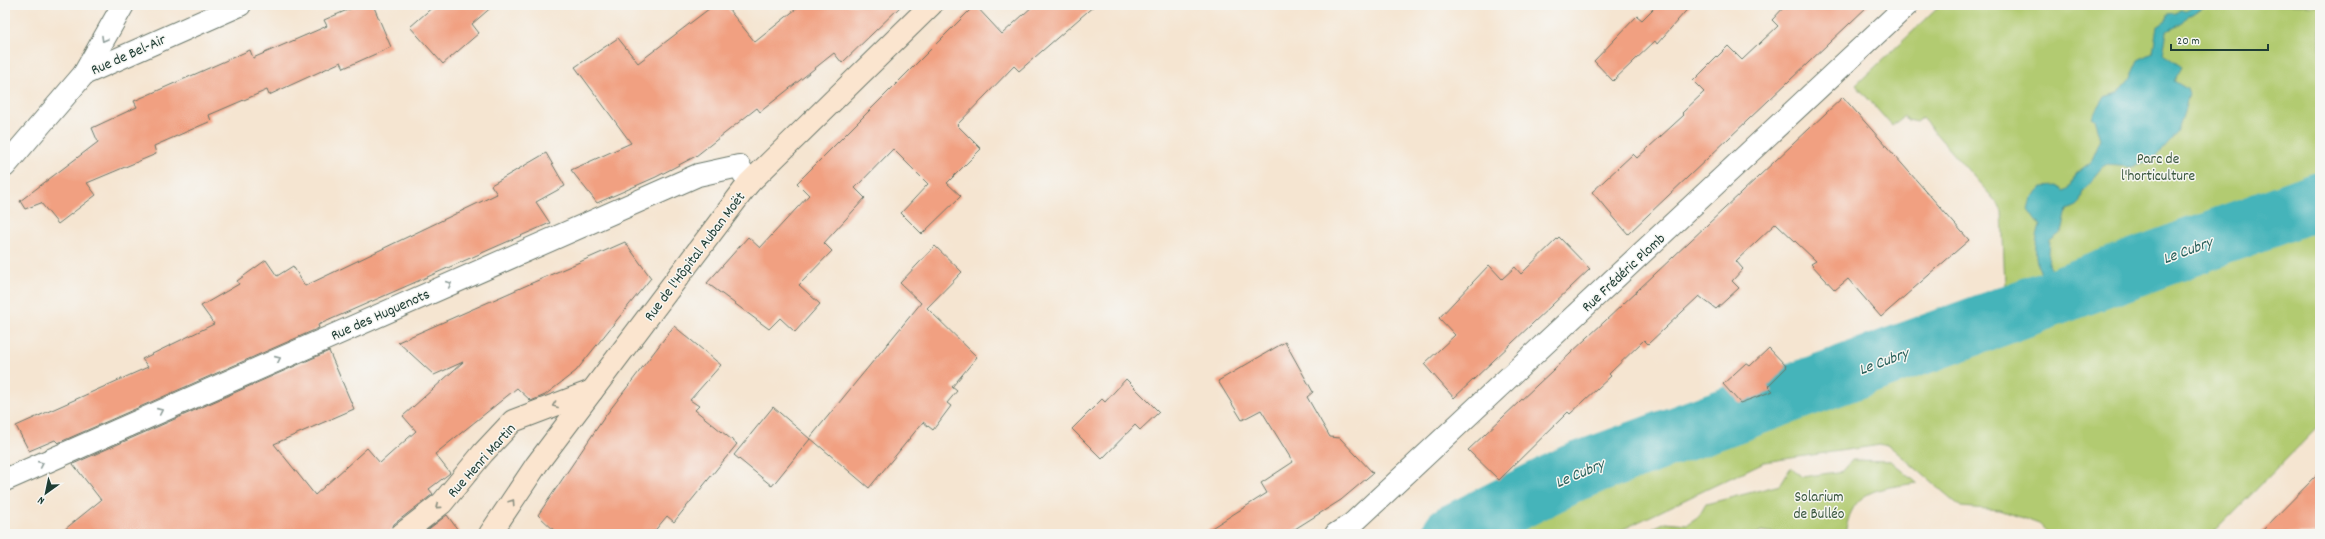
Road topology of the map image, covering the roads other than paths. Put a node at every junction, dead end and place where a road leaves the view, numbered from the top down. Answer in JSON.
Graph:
{"nodes":[{"id":1,"x":123,"y":5,"type":"edge"},
{"id":2,"x":240,"y":5,"type":"edge"},
{"id":3,"x":931,"y":5,"type":"edge"},
{"id":4,"x":1907,"y":5,"type":"edge"},
{"id":5,"x":84,"y":74,"type":"junction"},
{"id":6,"x":5,"y":166,"type":"edge"},
{"id":7,"x":749,"y":183,"type":"junction"},
{"id":8,"x":592,"y":391,"type":"junction"},
{"id":9,"x":5,"y":480,"type":"edge"},
{"id":10,"x":402,"y":534,"type":"edge"},
{"id":11,"x":490,"y":534,"type":"edge"},
{"id":12,"x":1336,"y":534,"type":"edge"}],
"edges":[{"from":1,"to":5,"type":"street","one_way":true},
{"from":2,"to":5,"type":"street","name":"Rue de Bel-Air"},
{"from":3,"to":7,"type":"main road","name":"Rue de l'Hôpital Auban Moët"},
{"from":4,"to":12,"type":"street","name":"Rue Frédéric Plomb"},
{"from":5,"to":6,"type":"street","name":"Rue de Bel-Air"},
{"from":7,"to":8,"type":"main road","name":"Rue de l'Hôpital Auban Moët"},
{"from":9,"to":7,"type":"street","name":"Rue des Huguenots","one_way":true},
{"from":8,"to":10,"type":"main road","name":"Rue Henri Martin","one_way":true},
{"from":11,"to":8,"type":"main road","name":"Rue de l'Hôpital Auban Moët","one_way":true}]}
